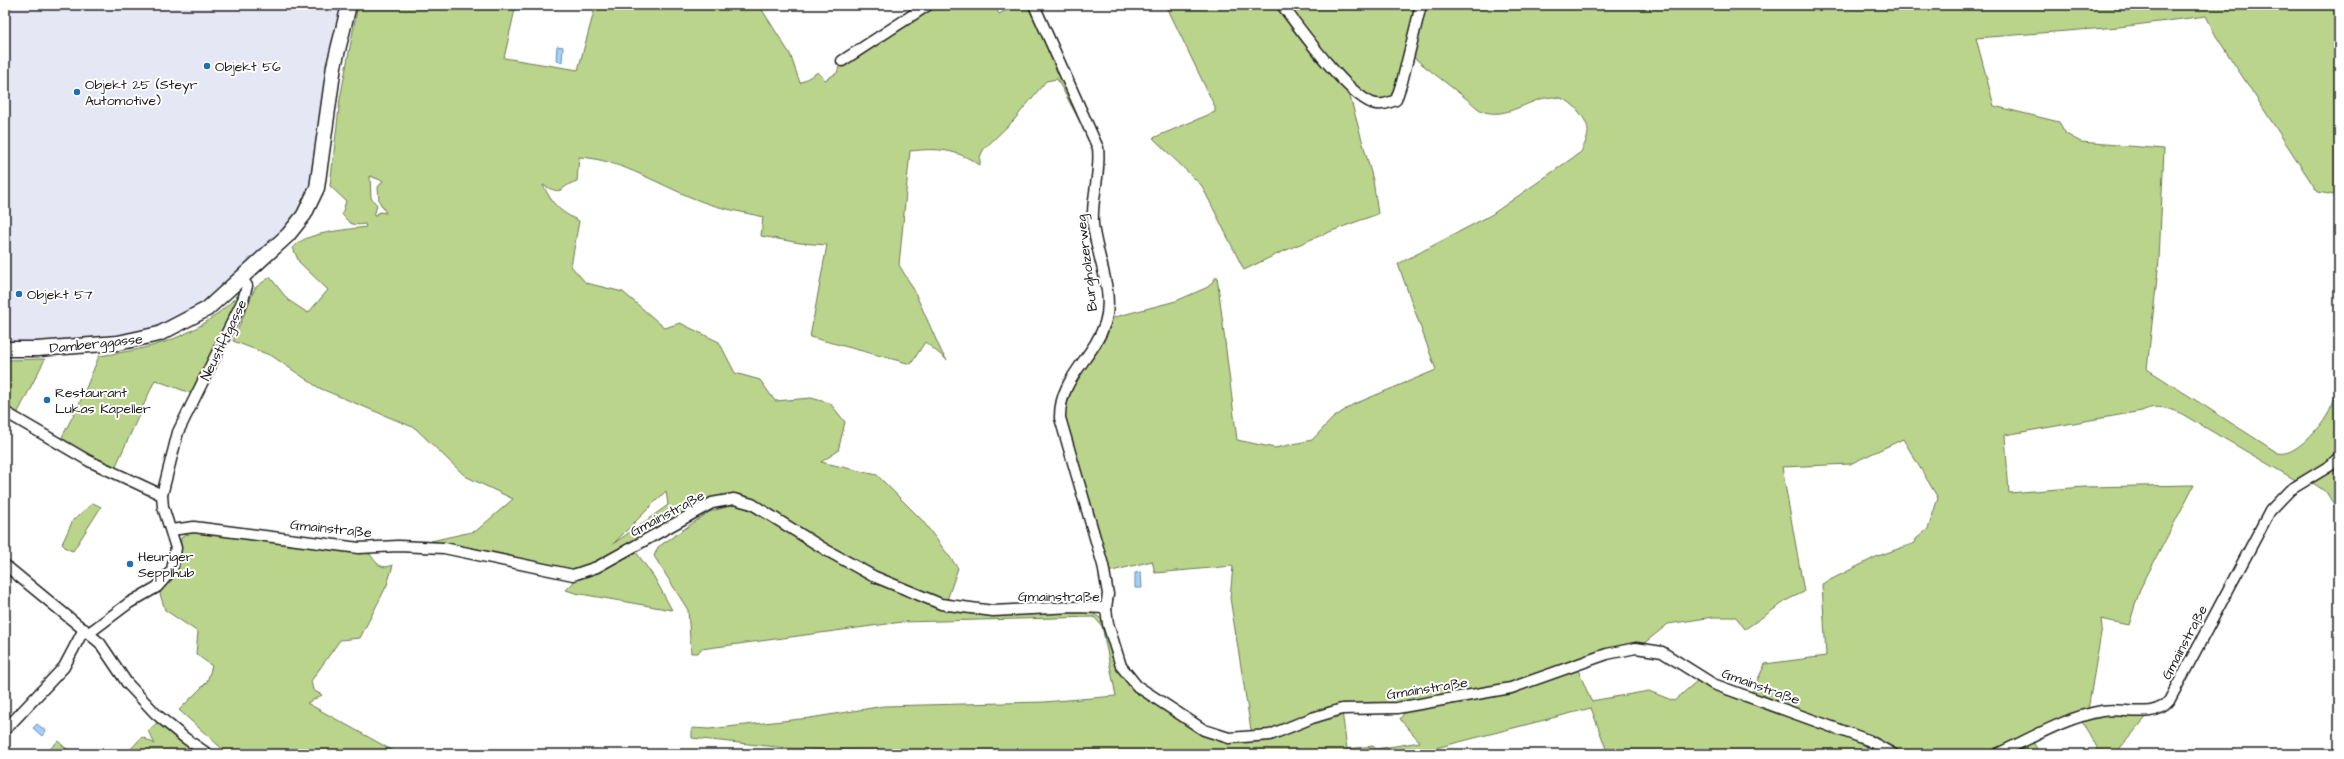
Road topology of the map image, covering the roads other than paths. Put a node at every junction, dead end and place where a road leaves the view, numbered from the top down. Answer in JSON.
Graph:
{"nodes":[{"id":1,"x":349,"y":5,"type":"edge"},
{"id":2,"x":1034,"y":5,"type":"edge"},
{"id":3,"x":1282,"y":5,"type":"edge"},
{"id":4,"x":1421,"y":5,"type":"edge"},
{"id":5,"x":923,"y":6,"type":"edge"},
{"id":6,"x":842,"y":61,"type":"dead end"},
{"id":7,"x":242,"y":278,"type":"junction"},
{"id":8,"x":5,"y":349,"type":"edge"},
{"id":9,"x":5,"y":412,"type":"edge"},
{"id":10,"x":2339,"y":457,"type":"edge"},
{"id":11,"x":162,"y":495,"type":"junction"},
{"id":12,"x":171,"y":530,"type":"junction"},
{"id":13,"x":5,"y":565,"type":"edge"},
{"id":14,"x":1106,"y":608,"type":"junction"},
{"id":15,"x":86,"y":631,"type":"junction"},
{"id":16,"x":5,"y":730,"type":"edge"},
{"id":17,"x":208,"y":754,"type":"edge"},
{"id":18,"x":1893,"y":754,"type":"edge"},
{"id":19,"x":1997,"y":754,"type":"edge"}],
"edges":[{"from":1,"to":7,"type":"street","name":"Neustiftgasse"},
{"from":2,"to":14,"type":"street","name":"Burgholzerweg"},
{"from":3,"to":4,"type":"street"},
{"from":5,"to":6,"type":"street"},
{"from":7,"to":8,"type":"street","name":"Damberggasse"},
{"from":7,"to":11,"type":"street","name":"Neustiftgasse"},
{"from":9,"to":11,"type":"street"},
{"from":10,"to":19,"type":"street","name":"Gmainstraße"},
{"from":11,"to":12,"type":"street","name":"Neustiftgasse"},
{"from":12,"to":14,"type":"street","name":"Gmainstraße"},
{"from":12,"to":15,"type":"street","name":"Neustiftgasse"},
{"from":13,"to":15,"type":"street"},
{"from":14,"to":18,"type":"street","name":"Gmainstraße"},
{"from":15,"to":16,"type":"street"},
{"from":15,"to":17,"type":"street"}]}
